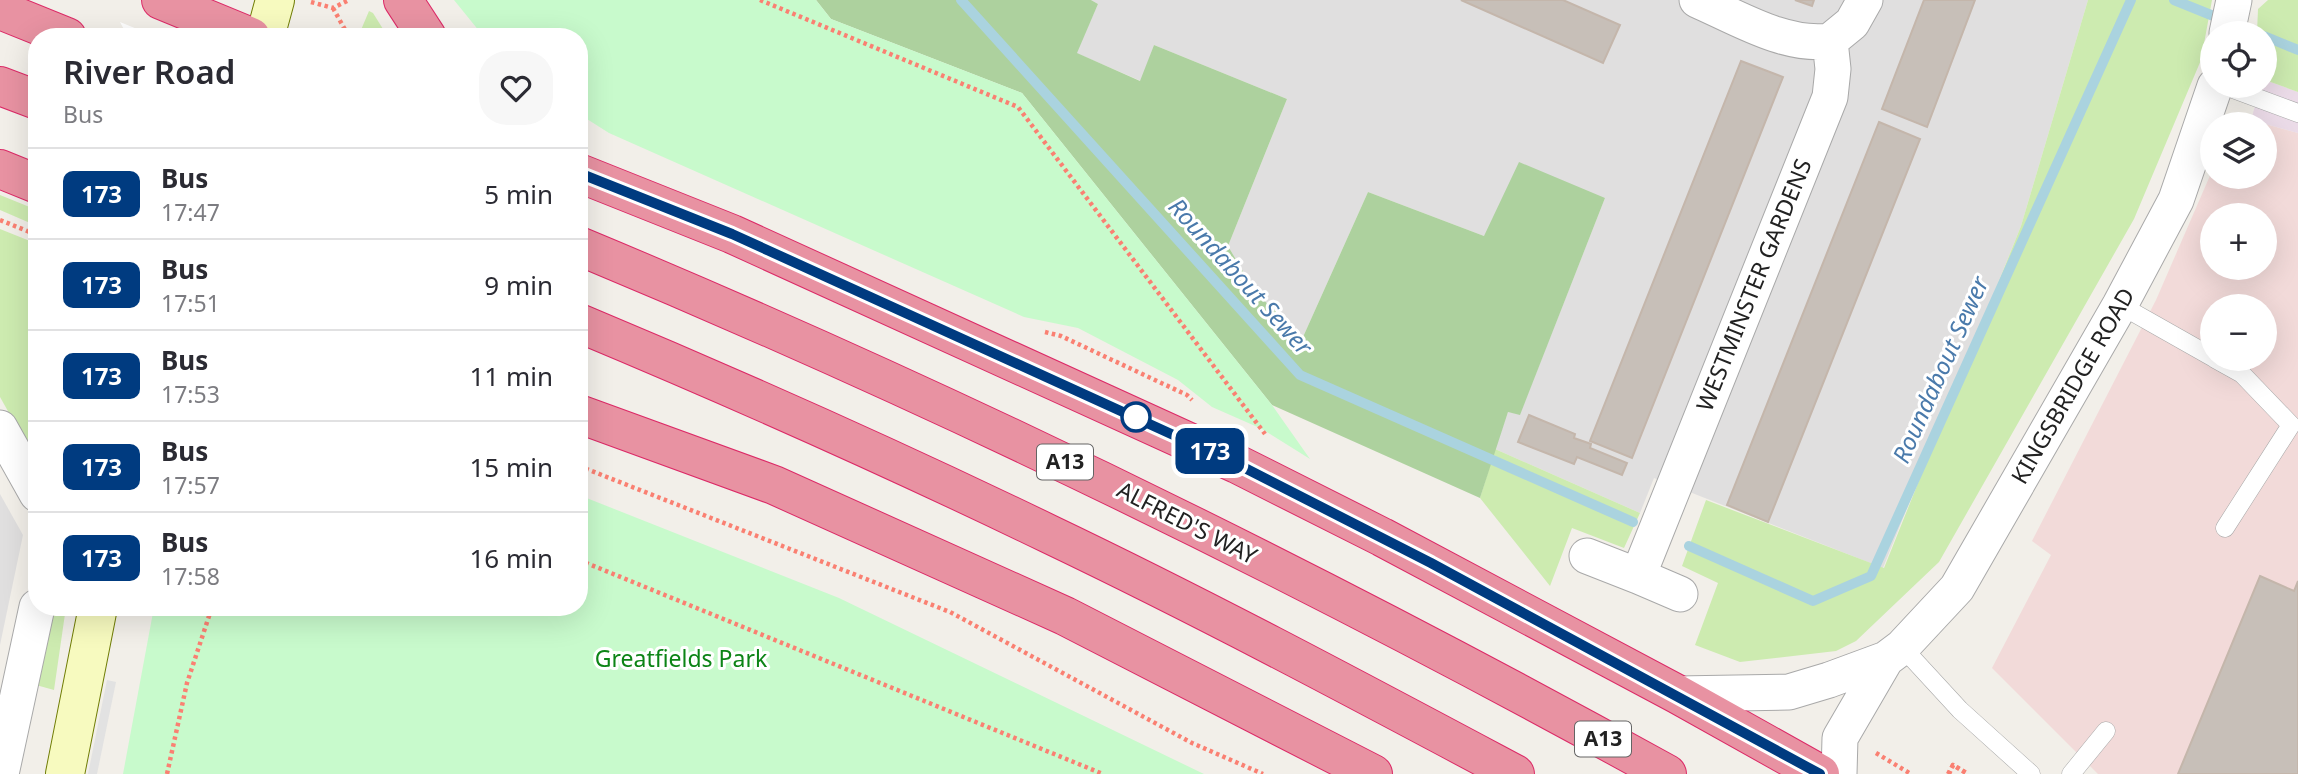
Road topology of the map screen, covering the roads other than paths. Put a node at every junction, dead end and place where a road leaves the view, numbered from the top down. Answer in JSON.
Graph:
{"nodes":[{"id":1,"x":275,"y":0,"type":"edge"},
{"id":2,"x":402,"y":0,"type":"edge"},
{"id":3,"x":1697,"y":0,"type":"edge"},
{"id":4,"x":1865,"y":0,"type":"edge"},
{"id":5,"x":2234,"y":0,"type":"edge"},
{"id":6,"x":0,"y":10,"type":"edge"},
{"id":7,"x":181,"y":12,"type":"edge"},
{"id":8,"x":2230,"y":21,"type":"edge"},
{"id":9,"x":45,"y":28,"type":"edge"},
{"id":10,"x":226,"y":28,"type":"edge"},
{"id":11,"x":267,"y":28,"type":"edge"},
{"id":12,"x":420,"y":28,"type":"edge"},
{"id":13,"x":1830,"y":41,"type":"junction"},
{"id":14,"x":0,"y":86,"type":"edge"},
{"id":15,"x":28,"y":97,"type":"edge"},
{"id":16,"x":2211,"y":98,"type":"edge"},
{"id":17,"x":2257,"y":98,"type":"edge"},
{"id":18,"x":2298,"y":113,"type":"edge"},
{"id":19,"x":0,"y":169,"type":"edge"},
{"id":20,"x":588,"y":177,"type":"edge"},
{"id":21,"x":28,"y":180,"type":"edge"},
{"id":22,"x":588,"y":250,"type":"edge"},
{"id":23,"x":2120,"y":305,"type":"junction"},
{"id":24,"x":588,"y":327,"type":"edge"},
{"id":25,"x":2200,"y":351,"type":"edge"},
{"id":26,"x":2237,"y":371,"type":"edge"},
{"id":27,"x":588,"y":417,"type":"edge"},
{"id":28,"x":0,"y":428,"type":"edge"},
{"id":29,"x":28,"y":478,"type":"edge"},
{"id":30,"x":2225,"y":528,"type":"dead end"},
{"id":31,"x":1587,"y":556,"type":"dead end"},
{"id":32,"x":1638,"y":576,"type":"junction"},
{"id":33,"x":1680,"y":594,"type":"dead end"},
{"id":34,"x":35,"y":616,"type":"edge"},
{"id":35,"x":96,"y":616,"type":"edge"},
{"id":36,"x":1894,"y":653,"type":"junction"},
{"id":37,"x":1677,"y":694,"type":"junction"},
{"id":38,"x":2106,"y":731,"type":"dead end"},
{"id":39,"x":1,"y":774,"type":"edge"},
{"id":40,"x":65,"y":774,"type":"edge"},
{"id":41,"x":1373,"y":774,"type":"edge"},
{"id":42,"x":1515,"y":774,"type":"edge"},
{"id":43,"x":1667,"y":774,"type":"edge"},
{"id":44,"x":1820,"y":774,"type":"edge"},
{"id":45,"x":1839,"y":774,"type":"edge"},
{"id":46,"x":2031,"y":774,"type":"edge"},
{"id":47,"x":2071,"y":774,"type":"edge"}],
"edges":[{"from":1,"to":11,"type":"street"},
{"from":2,"to":12,"type":"highway"},
{"from":3,"to":13,"type":"street"},
{"from":4,"to":13,"type":"street"},
{"from":5,"to":8,"type":"street"},
{"from":6,"to":9,"type":"highway"},
{"from":7,"to":10,"type":"highway"},
{"from":13,"to":32,"type":"street","name":"WESTMINSTER GARDENS"},
{"from":14,"to":15,"type":"highway"},
{"from":16,"to":23,"type":"street","name":"KINGSBRIDGE ROAD"},
{"from":17,"to":18,"type":"lane"},
{"from":19,"to":21,"type":"highway"},
{"from":20,"to":37,"type":"highway"},
{"from":22,"to":43,"type":"highway","name":"ALFRED'S WAY","number":"A13"},
{"from":23,"to":25,"type":"lane"},
{"from":23,"to":36,"type":"street","name":"KINGSBRIDGE ROAD"},
{"from":24,"to":42,"type":"highway"},
{"from":26,"to":30,"type":"lane"},
{"from":27,"to":41,"type":"highway"},
{"from":28,"to":29,"type":"street"},
{"from":31,"to":32,"type":"street"},
{"from":32,"to":33,"type":"street"},
{"from":34,"to":39,"type":"street"},
{"from":35,"to":40,"type":"street"},
{"from":36,"to":37,"type":"street","name":"KINGSBRIDGE ROAD"},
{"from":36,"to":45,"type":"street","name":"KINGSBRIDGE ROAD"},
{"from":36,"to":46,"type":"lane"},
{"from":37,"to":44,"type":"highway"},
{"from":38,"to":47,"type":"lane"}]}
